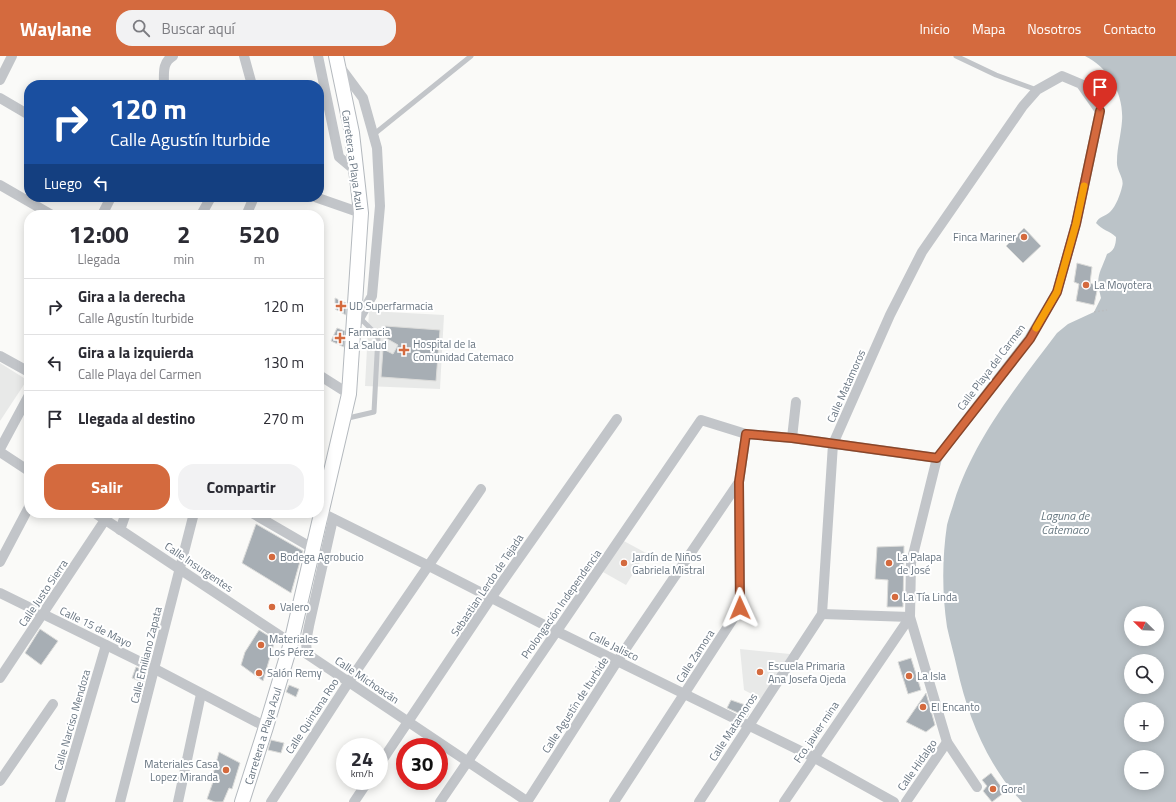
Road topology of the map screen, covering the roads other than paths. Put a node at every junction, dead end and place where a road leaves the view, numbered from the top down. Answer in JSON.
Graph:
{"nodes":[{"id":1,"x":6,"y":56,"type":"edge"},
{"id":2,"x":12,"y":56,"type":"edge"},
{"id":3,"x":173,"y":56,"type":"edge"},
{"id":4,"x":244,"y":56,"type":"edge"},
{"id":5,"x":318,"y":56,"type":"edge"},
{"id":6,"x":471,"y":56,"type":"edge"},
{"id":7,"x":956,"y":56,"type":"edge"},
{"id":8,"x":337,"y":60,"type":"edge"},
{"id":9,"x":6,"y":67,"type":"junction"},
{"id":10,"x":1062,"y":76,"type":"joint"},
{"id":11,"x":0,"y":80,"type":"edge"},
{"id":12,"x":164,"y":80,"type":"edge"},
{"id":13,"x":251,"y":80,"type":"edge"},
{"id":14,"x":323,"y":80,"type":"edge"},
{"id":15,"x":324,"y":84,"type":"edge"},
{"id":16,"x":1037,"y":90,"type":"junction"},
{"id":17,"x":0,"y":98,"type":"edge"},
{"id":18,"x":24,"y":112,"type":"edge"},
{"id":19,"x":374,"y":135,"type":"junction"},
{"id":20,"x":357,"y":172,"type":"junction"},
{"id":21,"x":0,"y":185,"type":"edge"},
{"id":22,"x":24,"y":199,"type":"edge"},
{"id":23,"x":324,"y":200,"type":"edge"},
{"id":24,"x":29,"y":202,"type":"edge"},
{"id":25,"x":43,"y":210,"type":"edge"},
{"id":26,"x":361,"y":213,"type":"junction"},
{"id":27,"x":356,"y":320,"type":"junction"},
{"id":28,"x":0,"y":356,"type":"edge"},
{"id":29,"x":24,"y":369,"type":"edge"},
{"id":30,"x":324,"y":378,"type":"edge"},
{"id":31,"x":349,"y":394,"type":"junction"},
{"id":32,"x":796,"y":402,"type":"dead end"},
{"id":33,"x":24,"y":404,"type":"edge"},
{"id":34,"x":343,"y":419,"type":"junction"},
{"id":35,"x":617,"y":419,"type":"dead end"},
{"id":36,"x":746,"y":434,"type":"junction"},
{"id":37,"x":792,"y":438,"type":"junction"},
{"id":38,"x":833,"y":444,"type":"junction"},
{"id":39,"x":0,"y":448,"type":"edge"},
{"id":40,"x":0,"y":452,"type":"edge"},
{"id":41,"x":937,"y":458,"type":"junction"},
{"id":42,"x":24,"y":467,"type":"edge"},
{"id":43,"x":739,"y":482,"type":"junction"},
{"id":44,"x":481,"y":489,"type":"dead end"},
{"id":45,"x":24,"y":516,"type":"edge"},
{"id":46,"x":328,"y":516,"type":"junction"},
{"id":47,"x":102,"y":518,"type":"edge"},
{"id":48,"x":124,"y":518,"type":"edge"},
{"id":49,"x":193,"y":518,"type":"edge"},
{"id":50,"x":261,"y":518,"type":"edge"},
{"id":51,"x":105,"y":520,"type":"junction"},
{"id":52,"x":120,"y":530,"type":"junction"},
{"id":53,"x":314,"y":549,"type":"junction"},
{"id":54,"x":0,"y":562,"type":"edge"},
{"id":55,"x":429,"y":566,"type":"junction"},
{"id":56,"x":180,"y":568,"type":"junction"},
{"id":57,"x":0,"y":593,"type":"edge"},
{"id":58,"x":491,"y":598,"type":"junction"},
{"id":59,"x":44,"y":614,"type":"junction"},
{"id":60,"x":822,"y":614,"type":"junction"},
{"id":61,"x":910,"y":618,"type":"junction"},
{"id":62,"x":556,"y":632,"type":"junction"},
{"id":63,"x":290,"y":643,"type":"junction"},
{"id":64,"x":106,"y":645,"type":"junction"},
{"id":65,"x":618,"y":660,"type":"junction"},
{"id":66,"x":155,"y":669,"type":"junction"},
{"id":67,"x":0,"y":678,"type":"edge"},
{"id":68,"x":348,"y":683,"type":"junction"},
{"id":69,"x":201,"y":694,"type":"junction"},
{"id":70,"x":684,"y":695,"type":"junction"},
{"id":71,"x":53,"y":704,"type":"dead end"},
{"id":72,"x":409,"y":722,"type":"junction"},
{"id":73,"x":748,"y":726,"type":"junction"},
{"id":74,"x":266,"y":727,"type":"junction"},
{"id":75,"x":948,"y":742,"type":"junction"},
{"id":76,"x":388,"y":753,"type":"edge"},
{"id":77,"x":813,"y":757,"type":"junction"},
{"id":78,"x":468,"y":761,"type":"junction"},
{"id":79,"x":0,"y":781,"type":"edge"},
{"id":80,"x":977,"y":787,"type":"dead end"},
{"id":81,"x":362,"y":790,"type":"edge"},
{"id":82,"x":60,"y":802,"type":"edge"},
{"id":83,"x":120,"y":802,"type":"edge"},
{"id":84,"x":178,"y":802,"type":"edge"},
{"id":85,"x":243,"y":802,"type":"edge"},
{"id":86,"x":271,"y":802,"type":"edge"},
{"id":87,"x":354,"y":802,"type":"edge"},
{"id":88,"x":440,"y":802,"type":"edge"},
{"id":89,"x":528,"y":802,"type":"edge"},
{"id":90,"x":614,"y":802,"type":"edge"},
{"id":91,"x":698,"y":802,"type":"edge"},
{"id":92,"x":784,"y":802,"type":"edge"},
{"id":93,"x":894,"y":802,"type":"edge"},
{"id":94,"x":906,"y":802,"type":"edge"}],
"edges":[{"from":1,"to":9,"type":"street"},
{"from":2,"to":9,"type":"street"},
{"from":3,"to":12,"type":"street"},
{"from":4,"to":13,"type":"street"},
{"from":5,"to":14,"type":"street"},
{"from":6,"to":19,"type":"lane"},
{"from":7,"to":16,"type":"lane"},
{"from":8,"to":19,"type":"street"},
{"from":8,"to":20,"type":"main road","name":"Carretera a Playa Azul"},
{"from":9,"to":11,"type":"street"},
{"from":10,"to":16,"type":"street","name":"Calle Matamoros"},
{"from":10,"to":41,"type":"street","name":"Calle Playa del Carmen"},
{"from":15,"to":20,"type":"street"},
{"from":16,"to":38,"type":"street","name":"Calle Matamoros"},
{"from":17,"to":18,"type":"street"},
{"from":19,"to":27,"type":"street"},
{"from":20,"to":26,"type":"main road","name":"Carretera a Playa Azul"},
{"from":21,"to":22,"type":"street"},
{"from":23,"to":26,"type":"street"},
{"from":24,"to":25,"type":"street"},
{"from":26,"to":27,"type":"main road","name":"Carretera a Playa Azul"},
{"from":27,"to":31,"type":"main road","name":"Carretera a Playa Azul"},
{"from":27,"to":34,"type":"lane"},
{"from":28,"to":29,"type":"street"},
{"from":30,"to":31,"type":"street"},
{"from":31,"to":34,"type":"main road","name":"Carretera a Playa Azul"},
{"from":32,"to":37,"type":"street"},
{"from":33,"to":39,"type":"street"},
{"from":34,"to":46,"type":"main road","name":"Carretera a Playa Azul"},
{"from":35,"to":58,"type":"street","name":"Sebastian Lerdo de Tejada"},
{"from":36,"to":37,"type":"street"},
{"from":36,"to":43,"type":"street","name":"Calle Zamora"},
{"from":36,"to":62,"type":"street","name":"Prolongación Independencia"},
{"from":37,"to":38,"type":"street"},
{"from":38,"to":41,"type":"street"},
{"from":38,"to":60,"type":"street","name":"Calle Matamoros"},
{"from":40,"to":42,"type":"street"},
{"from":41,"to":61,"type":"street","name":"Calle Playa del Carmen"},
{"from":43,"to":65,"type":"street","name":"Calle Agustín de Iturbide"},
{"from":43,"to":70,"type":"street","name":"Calle Zamora"},
{"from":44,"to":55,"type":"street","name":"Calle Quintana Roo"},
{"from":45,"to":54,"type":"street"},
{"from":46,"to":53,"type":"main road","name":"Carretera a Playa Azul"},
{"from":46,"to":55,"type":"street","name":"Calle Jalisco"},
{"from":46,"to":68,"type":"street","name":"Calle Michoacán"},
{"from":47,"to":51,"type":"street","name":"Calle Insurgentes"},
{"from":48,"to":52,"type":"street"},
{"from":49,"to":56,"type":"street","name":"Calle Emiliano Zapata"},
{"from":50,"to":53,"type":"street"},
{"from":51,"to":52,"type":"street","name":"Calle Insurgentes"},
{"from":51,"to":59,"type":"street","name":"Calle Justo Sierra"},
{"from":52,"to":56,"type":"street","name":"Calle Insurgentes"},
{"from":53,"to":63,"type":"main road","name":"Carretera a Playa Azul"},
{"from":55,"to":58,"type":"street","name":"Calle Jalisco"},
{"from":55,"to":68,"type":"street","name":"Calle Quintana Roo"},
{"from":56,"to":63,"type":"street","name":"Calle Insurgentes"},
{"from":56,"to":66,"type":"street","name":"Calle Emiliano Zapata"},
{"from":57,"to":59,"type":"street","name":"Calle 15 de Mayo"},
{"from":58,"to":62,"type":"street","name":"Calle Jalisco"},
{"from":58,"to":72,"type":"street","name":"Sebastian Lerdo de Tejada"},
{"from":59,"to":64,"type":"street","name":"Calle 15 de Mayo"},
{"from":59,"to":67,"type":"street","name":"Calle Justo Sierra"},
{"from":60,"to":61,"type":"street"},
{"from":60,"to":73,"type":"street","name":"Calle Matamoros"},
{"from":61,"to":75,"type":"street","name":"Calle Playa del Carmen"},
{"from":61,"to":77,"type":"street","name":"Fco. javier mina"},
{"from":62,"to":65,"type":"street","name":"Calle Jalisco"},
{"from":62,"to":78,"type":"street","name":"Prolongación Independencia"},
{"from":63,"to":74,"type":"main road","name":"Carretera a Playa Azul"},
{"from":64,"to":66,"type":"street","name":"Calle 15 de Mayo"},
{"from":64,"to":82,"type":"street","name":"Calle Narciso Mendoza"},
{"from":65,"to":70,"type":"street","name":"Calle Jalisco"},
{"from":65,"to":89,"type":"street","name":"Calle Agustín de Iturbide"},
{"from":66,"to":69,"type":"street","name":"Calle 15 de Mayo"},
{"from":66,"to":83,"type":"street","name":"Calle Emiliano Zapata"},
{"from":68,"to":72,"type":"street","name":"Calle Michoacán"},
{"from":68,"to":86,"type":"street","name":"Calle Quintana Roo"},
{"from":69,"to":74,"type":"street","name":"Calle 15 de Mayo"},
{"from":69,"to":84,"type":"street"},
{"from":70,"to":73,"type":"street","name":"Calle Jalisco"},
{"from":70,"to":90,"type":"street","name":"Calle Zamora"},
{"from":71,"to":79,"type":"street"},
{"from":72,"to":76,"type":"street","name":"Sebastian Lerdo de Tejada"},
{"from":72,"to":78,"type":"street","name":"Calle Michoacán"},
{"from":73,"to":77,"type":"street","name":"Calle Jalisco"},
{"from":73,"to":91,"type":"street","name":"Calle Matamoros"},
{"from":74,"to":85,"type":"main road","name":"Carretera a Playa Azul"},
{"from":75,"to":80,"type":"street","name":"Calle Playa del Carmen"},
{"from":75,"to":94,"type":"street","name":"Calle Hidalgo"},
{"from":77,"to":92,"type":"street","name":"Fco. javier mina"},
{"from":77,"to":93,"type":"street","name":"Calle Jalisco"},
{"from":78,"to":88,"type":"street","name":"Prolongación Independencia"},
{"from":78,"to":89,"type":"street","name":"Calle Michoacán"},
{"from":81,"to":87,"type":"street"}]}
